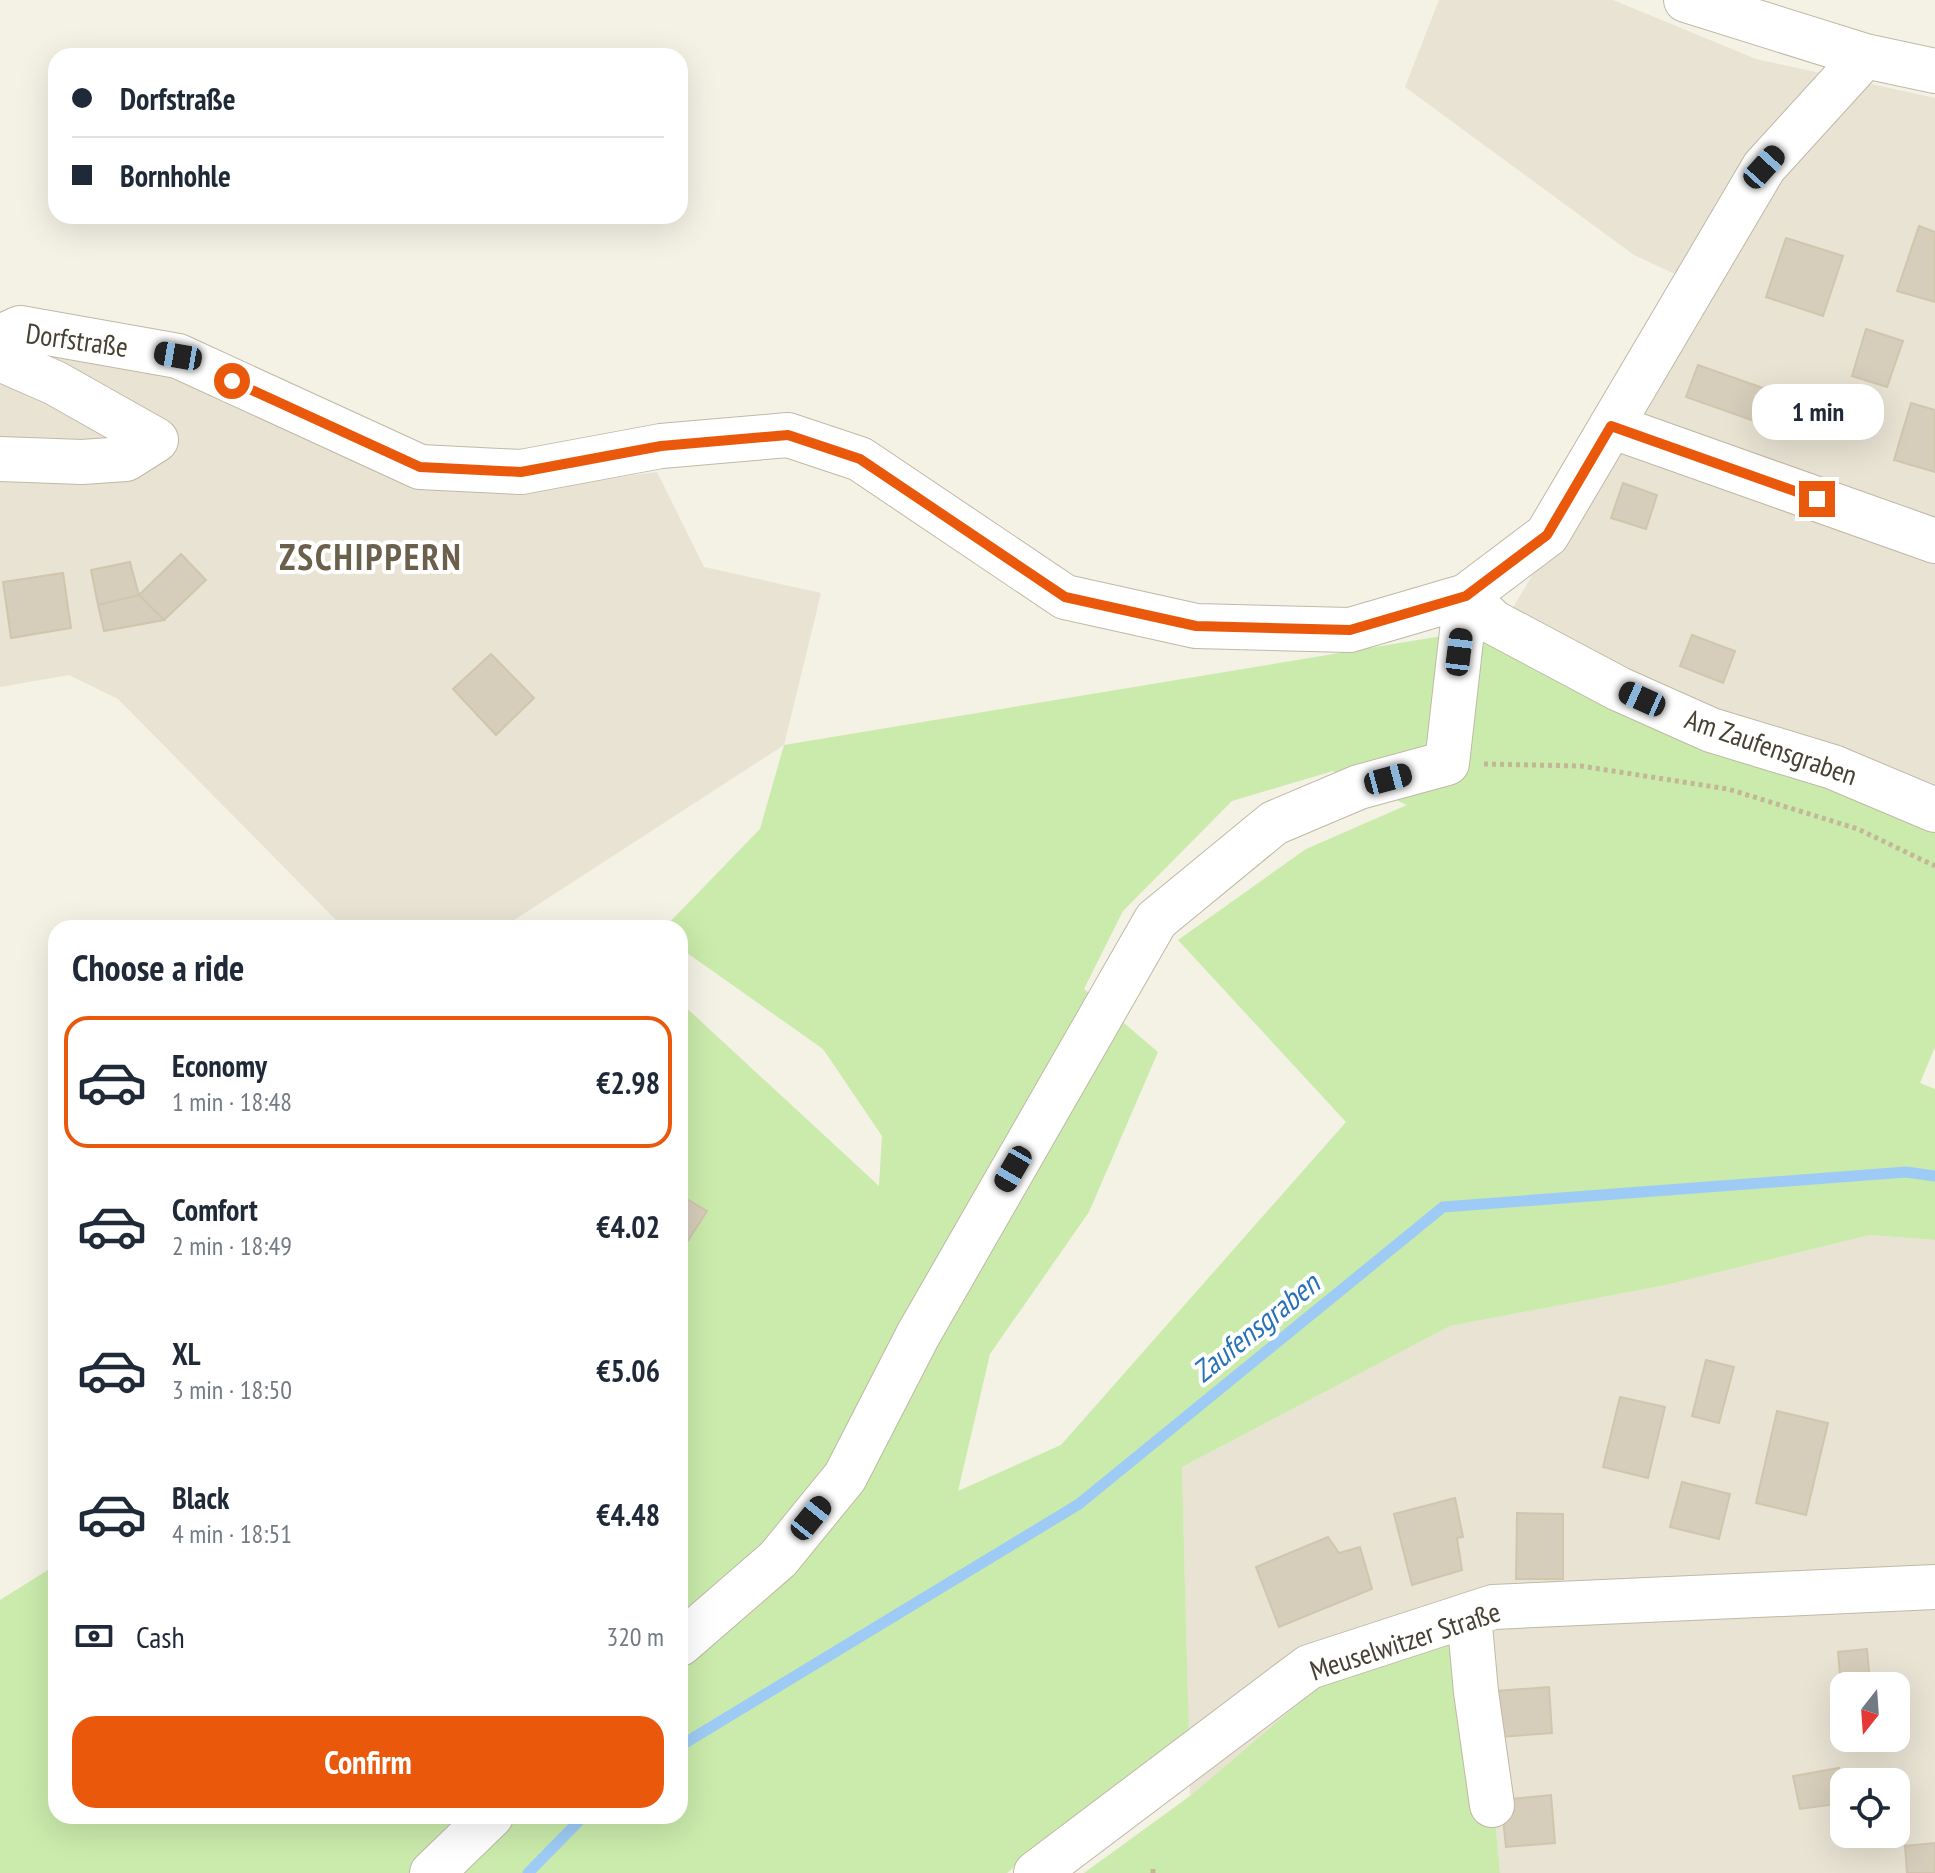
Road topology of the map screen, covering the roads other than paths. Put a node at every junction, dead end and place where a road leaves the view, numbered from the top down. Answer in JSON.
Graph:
{"nodes":[{"id":1,"x":1686,"y":0,"type":"edge"},
{"id":2,"x":1865,"y":56,"type":"junction"},
{"id":3,"x":1935,"y":71,"type":"edge"},
{"id":4,"x":0,"y":337,"type":"edge"},
{"id":5,"x":0,"y":359,"type":"edge"},
{"id":6,"x":1611,"y":426,"type":"junction"},
{"id":7,"x":0,"y":459,"type":"edge"},
{"id":8,"x":1935,"y":541,"type":"edge"},
{"id":9,"x":1466,"y":596,"type":"junction"},
{"id":10,"x":1935,"y":810,"type":"edge"},
{"id":11,"x":1935,"y":1587,"type":"edge"},
{"id":12,"x":1469,"y":1615,"type":"junction"},
{"id":13,"x":688,"y":1637,"type":"edge"},
{"id":14,"x":1492,"y":1805,"type":"dead end"},
{"id":15,"x":483,"y":1824,"type":"edge"},
{"id":16,"x":432,"y":1873,"type":"edge"},
{"id":17,"x":1036,"y":1873,"type":"edge"}],
"edges":[{"from":1,"to":2,"type":"street"},
{"from":2,"to":3,"type":"street"},
{"from":2,"to":6,"type":"street"},
{"from":4,"to":9,"type":"street","name":"Dorfstraße"},
{"from":5,"to":7,"type":"street","name":"Dorfstraße"},
{"from":6,"to":8,"type":"street"},
{"from":6,"to":9,"type":"street"},
{"from":9,"to":10,"type":"street","name":"Am Zaufensgraben"},
{"from":9,"to":13,"type":"street"},
{"from":11,"to":12,"type":"street","name":"Meuselwitzer Straße"},
{"from":12,"to":14,"type":"street"},
{"from":12,"to":17,"type":"street","name":"Meuselwitzer Straße"},
{"from":15,"to":16,"type":"street"}]}
